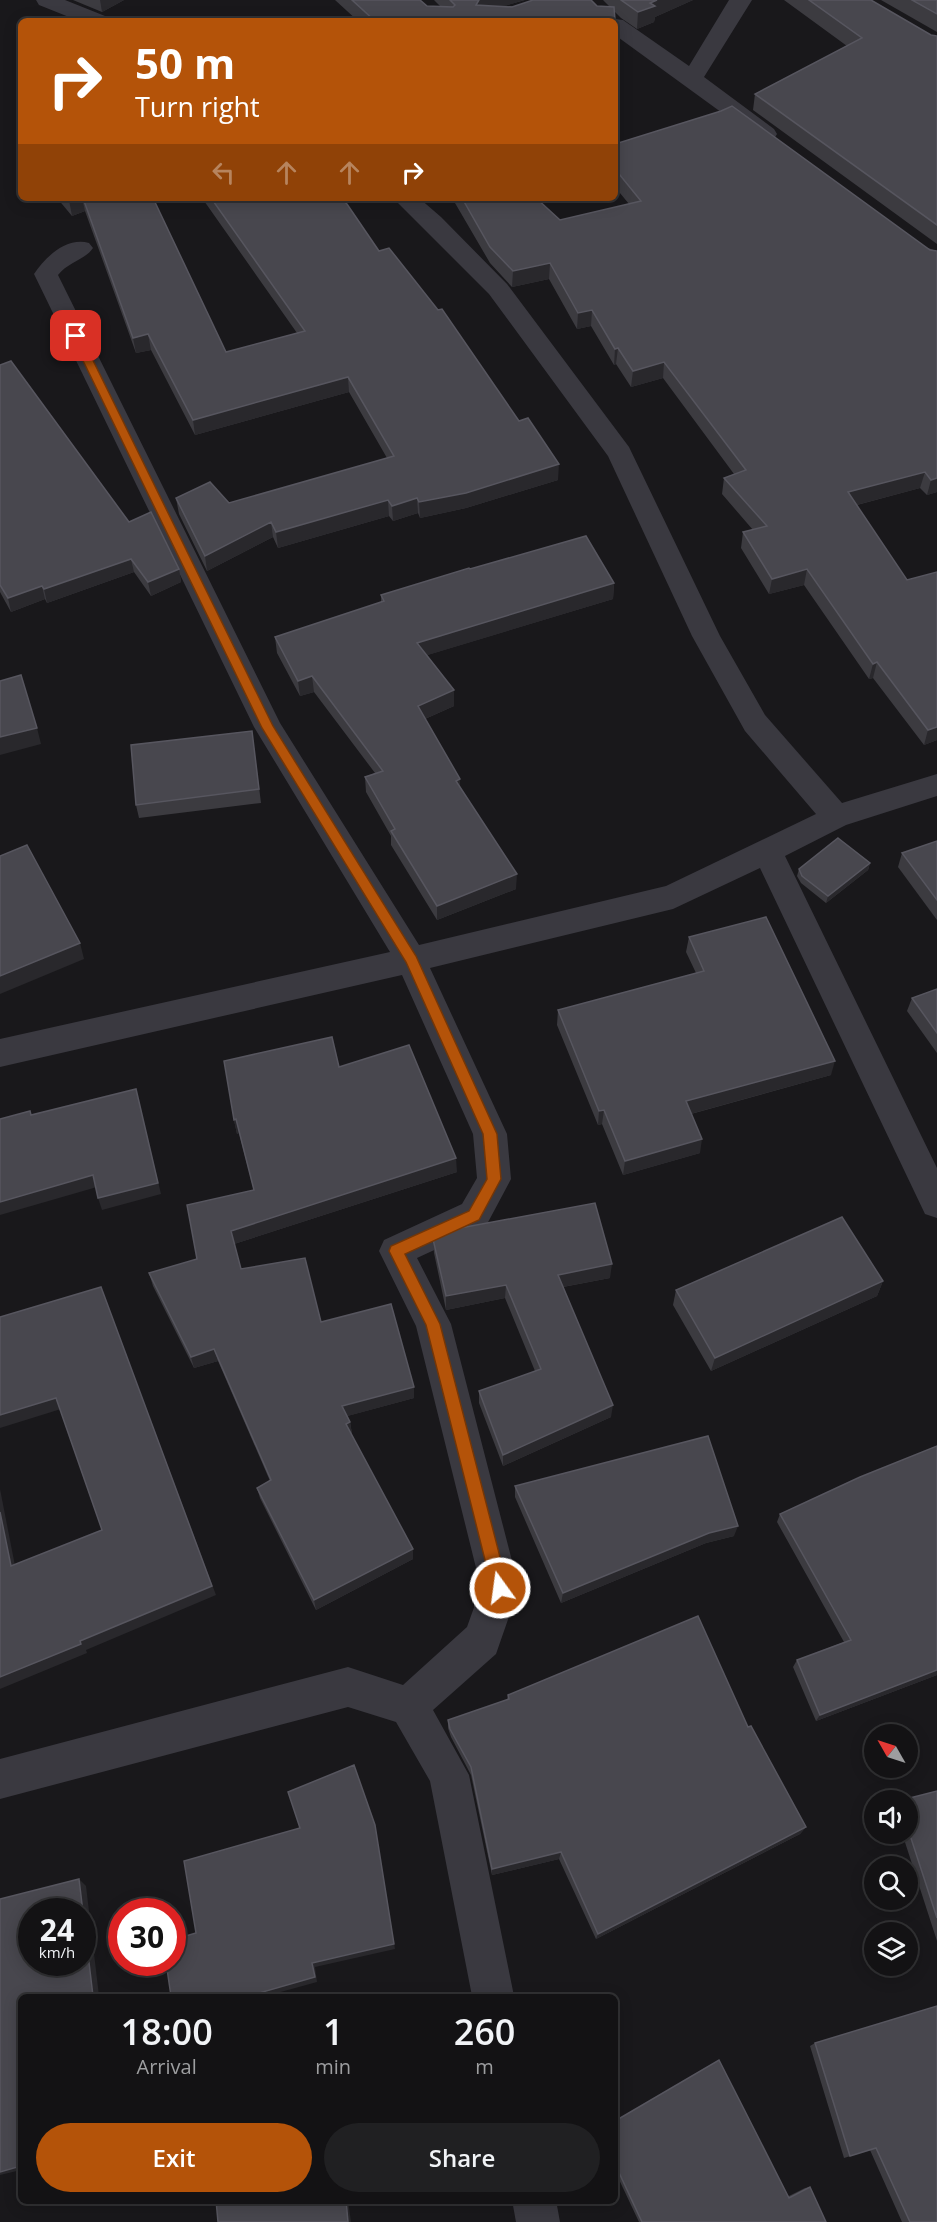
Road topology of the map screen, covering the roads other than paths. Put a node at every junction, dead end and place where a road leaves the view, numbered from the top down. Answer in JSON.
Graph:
{"nodes":[{"id":1,"x":47,"y":0,"type":"edge"},
{"id":2,"x":741,"y":0,"type":"edge"},
{"id":3,"x":90,"y":18,"type":"edge"},
{"id":4,"x":618,"y":26,"type":"edge"},
{"id":5,"x":692,"y":79,"type":"junction"},
{"id":6,"x":786,"y":148,"type":"edge"},
{"id":7,"x":408,"y":201,"type":"edge"},
{"id":8,"x":81,"y":248,"type":"dead end"},
{"id":9,"x":937,"y":785,"type":"edge"},
{"id":10,"x":836,"y":817,"type":"junction"},
{"id":11,"x":767,"y":850,"type":"junction"},
{"id":12,"x":411,"y":960,"type":"junction"},
{"id":13,"x":0,"y":1053,"type":"edge"},
{"id":14,"x":937,"y":1203,"type":"edge"},
{"id":15,"x":409,"y":1706,"type":"junction"},
{"id":16,"x":0,"y":1779,"type":"edge"},
{"id":17,"x":493,"y":1994,"type":"edge"},
{"id":18,"x":535,"y":2204,"type":"edge"},
{"id":19,"x":538,"y":2222,"type":"edge"}],
"edges":[{"from":1,"to":3,"type":"street"},
{"from":2,"to":5,"type":"street"},
{"from":4,"to":5,"type":"street"},
{"from":5,"to":6,"type":"street"},
{"from":7,"to":10,"type":"street"},
{"from":8,"to":12,"type":"street"},
{"from":9,"to":10,"type":"street"},
{"from":10,"to":11,"type":"street"},
{"from":11,"to":12,"type":"street"},
{"from":11,"to":14,"type":"street"},
{"from":12,"to":13,"type":"street"},
{"from":12,"to":15,"type":"street"},
{"from":15,"to":16,"type":"street"},
{"from":15,"to":17,"type":"street"},
{"from":18,"to":19,"type":"street"}]}
